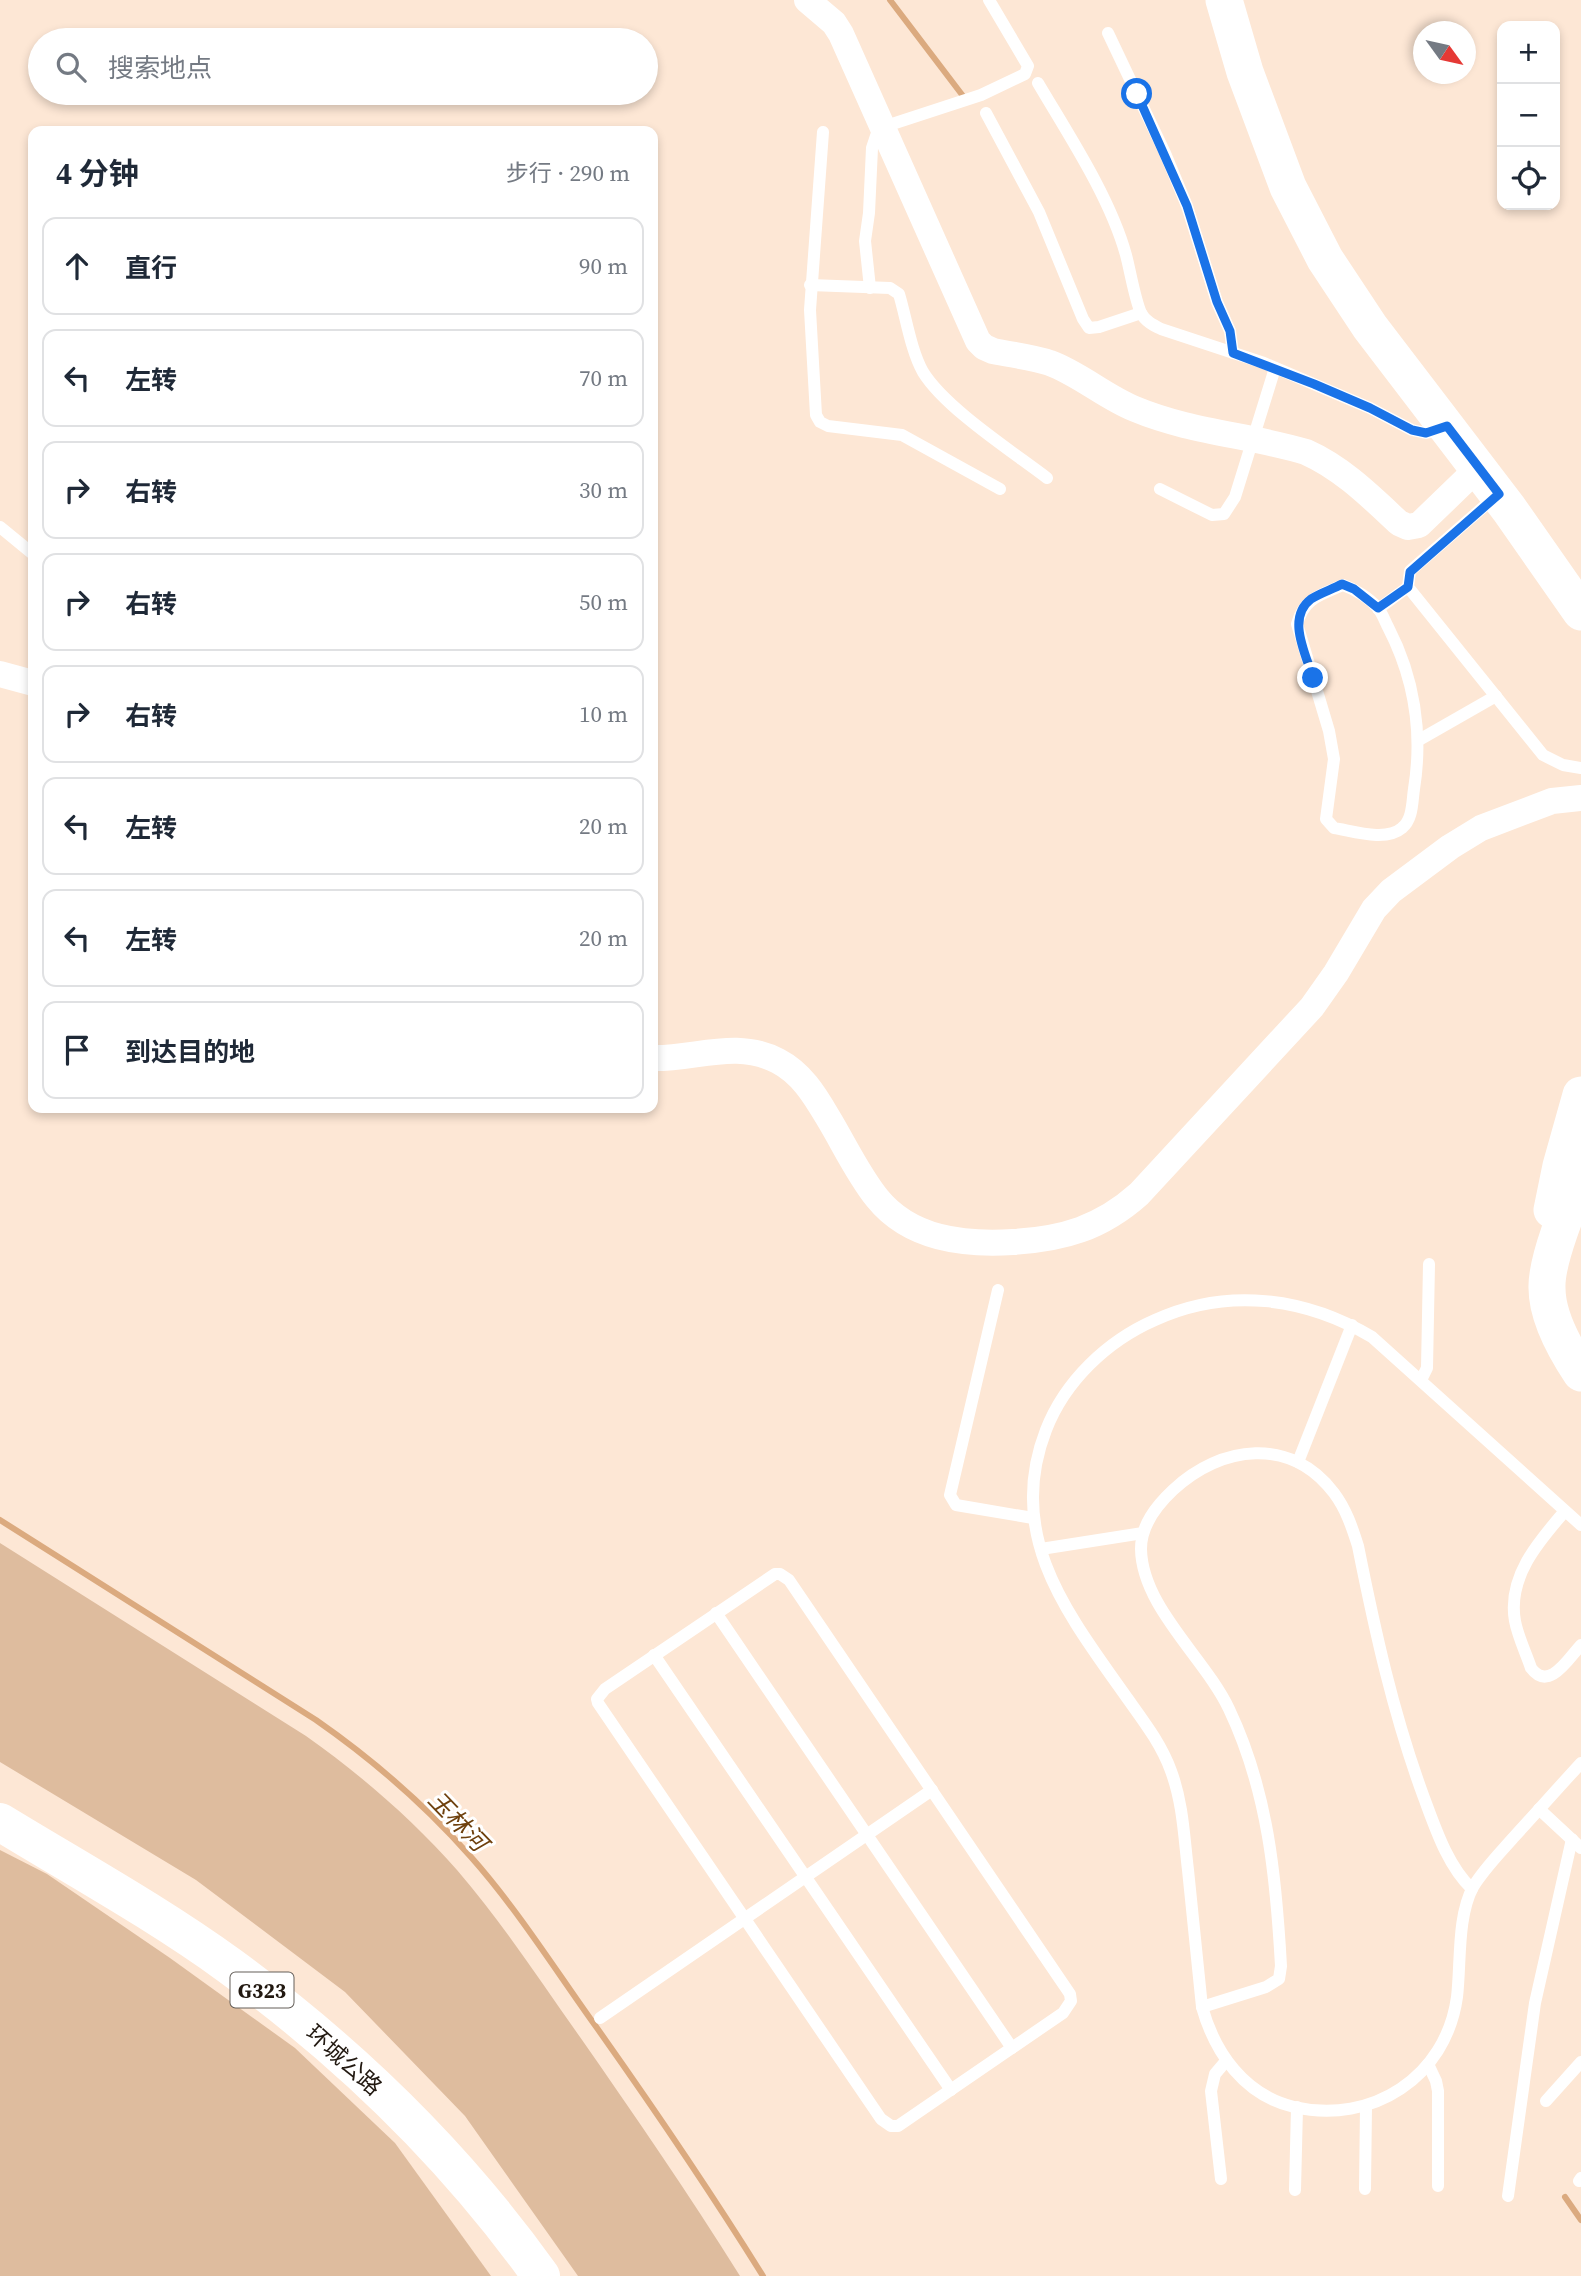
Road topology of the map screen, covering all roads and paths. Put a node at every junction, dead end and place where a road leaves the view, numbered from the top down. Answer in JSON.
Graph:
{"nodes":[{"id":1,"x":989,"y":0,"type":"edge"},
{"id":2,"x":1224,"y":0,"type":"edge"},
{"id":3,"x":820,"y":4,"type":"edge"},
{"id":4,"x":1108,"y":33,"type":"dead end"},
{"id":5,"x":1038,"y":83,"type":"dead end"},
{"id":6,"x":986,"y":113,"type":"dead end"},
{"id":7,"x":883,"y":127,"type":"junction"},
{"id":8,"x":823,"y":132,"type":"dead end"},
{"id":9,"x":810,"y":285,"type":"junction"},
{"id":10,"x":870,"y":288,"type":"junction"},
{"id":11,"x":1141,"y":313,"type":"junction"},
{"id":12,"x":1233,"y":353,"type":"junction"},
{"id":13,"x":1275,"y":368,"type":"junction"},
{"id":14,"x":1447,"y":426,"type":"junction"},
{"id":15,"x":1253,"y":439,"type":"junction"},
{"id":16,"x":1047,"y":478,"type":"dead end"},
{"id":17,"x":1489,"y":480,"type":"junction"},
{"id":18,"x":1000,"y":489,"type":"dead end"},
{"id":19,"x":1160,"y":489,"type":"dead end"},
{"id":20,"x":0,"y":527,"type":"edge"},
{"id":21,"x":28,"y":550,"type":"edge"},
{"id":22,"x":1408,"y":587,"type":"junction"},
{"id":23,"x":1378,"y":608,"type":"junction"},
{"id":24,"x":1581,"y":612,"type":"edge"},
{"id":25,"x":0,"y":674,"type":"edge"},
{"id":26,"x":28,"y":682,"type":"edge"},
{"id":27,"x":1496,"y":696,"type":"junction"},
{"id":28,"x":1419,"y":740,"type":"junction"},
{"id":29,"x":1581,"y":768,"type":"edge"},
{"id":30,"x":1581,"y":798,"type":"edge"},
{"id":31,"x":658,"y":1057,"type":"edge"},
{"id":32,"x":1578,"y":1123,"type":"edge"},
{"id":33,"x":1581,"y":1179,"type":"edge"},
{"id":34,"x":1429,"y":1264,"type":"dead end"},
{"id":35,"x":1547,"y":1287,"type":"junction"},
{"id":36,"x":998,"y":1290,"type":"dead end"},
{"id":37,"x":1352,"y":1325,"type":"junction"},
{"id":38,"x":1581,"y":1373,"type":"edge"},
{"id":39,"x":1422,"y":1381,"type":"junction"},
{"id":40,"x":1298,"y":1462,"type":"junction"},
{"id":41,"x":1565,"y":1511,"type":"junction"},
{"id":42,"x":1034,"y":1518,"type":"junction"},
{"id":43,"x":1581,"y":1525,"type":"edge"},
{"id":44,"x":1143,"y":1533,"type":"junction"},
{"id":45,"x":1041,"y":1549,"type":"junction"},
{"id":46,"x":716,"y":1613,"type":"junction"},
{"id":47,"x":1581,"y":1645,"type":"edge"},
{"id":48,"x":654,"y":1655,"type":"junction"},
{"id":49,"x":1581,"y":1763,"type":"edge"},
{"id":50,"x":932,"y":1790,"type":"junction"},
{"id":51,"x":1539,"y":1810,"type":"junction"},
{"id":52,"x":0,"y":1822,"type":"edge"},
{"id":53,"x":867,"y":1835,"type":"junction"},
{"id":54,"x":1576,"y":1843,"type":"edge"},
{"id":55,"x":805,"y":1877,"type":"junction"},
{"id":56,"x":1472,"y":1889,"type":"junction"},
{"id":57,"x":744,"y":1919,"type":"junction"},
{"id":58,"x":1202,"y":2007,"type":"junction"},
{"id":59,"x":600,"y":2018,"type":"dead end"},
{"id":60,"x":1012,"y":2048,"type":"junction"},
{"id":61,"x":1226,"y":2061,"type":"junction"},
{"id":62,"x":1581,"y":2062,"type":"edge"},
{"id":63,"x":1428,"y":2064,"type":"junction"},
{"id":64,"x":951,"y":2090,"type":"junction"},
{"id":65,"x":1546,"y":2101,"type":"dead end"},
{"id":66,"x":1366,"y":2105,"type":"junction"},
{"id":67,"x":1297,"y":2107,"type":"junction"},
{"id":68,"x":1221,"y":2179,"type":"dead end"},
{"id":69,"x":1437,"y":2186,"type":"dead end"},
{"id":70,"x":1366,"y":2189,"type":"dead end"},
{"id":71,"x":1295,"y":2190,"type":"dead end"},
{"id":72,"x":1508,"y":2196,"type":"dead end"},
{"id":73,"x":541,"y":2276,"type":"edge"}],
"edges":[{"from":1,"to":7,"type":"lane"},
{"from":2,"to":14,"type":"main road"},
{"from":3,"to":7,"type":"street"},
{"from":4,"to":12,"type":"lane"},
{"from":5,"to":11,"type":"lane"},
{"from":6,"to":11,"type":"lane"},
{"from":7,"to":10,"type":"lane"},
{"from":7,"to":15,"type":"street"},
{"from":8,"to":9,"type":"lane"},
{"from":9,"to":10,"type":"lane"},
{"from":9,"to":18,"type":"lane"},
{"from":10,"to":16,"type":"lane"},
{"from":11,"to":12,"type":"lane"},
{"from":12,"to":13,"type":"lane"},
{"from":13,"to":14,"type":"lane"},
{"from":13,"to":15,"type":"lane"},
{"from":14,"to":17,"type":"main road"},
{"from":15,"to":17,"type":"street"},
{"from":15,"to":19,"type":"lane"},
{"from":17,"to":22,"type":"lane"},
{"from":17,"to":24,"type":"main road"},
{"from":20,"to":21,"type":"lane"},
{"from":22,"to":23,"type":"lane"},
{"from":22,"to":27,"type":"lane"},
{"from":23,"to":28,"type":"lane"},
{"from":23,"to":28,"type":"lane"},
{"from":25,"to":26,"type":"street"},
{"from":27,"to":28,"type":"lane"},
{"from":27,"to":29,"type":"lane"},
{"from":30,"to":31,"type":"street"},
{"from":32,"to":35,"type":"main road"},
{"from":33,"to":35,"type":"main road"},
{"from":34,"to":39,"type":"lane"},
{"from":35,"to":38,"type":"main road"},
{"from":36,"to":42,"type":"lane"},
{"from":37,"to":39,"type":"lane"},
{"from":37,"to":40,"type":"lane"},
{"from":37,"to":42,"type":"lane"},
{"from":39,"to":41,"type":"lane"},
{"from":40,"to":44,"type":"lane"},
{"from":40,"to":56,"type":"lane"},
{"from":41,"to":43,"type":"lane"},
{"from":41,"to":47,"type":"lane"},
{"from":42,"to":45,"type":"lane"},
{"from":44,"to":45,"type":"lane"},
{"from":44,"to":58,"type":"lane"},
{"from":45,"to":58,"type":"lane"},
{"from":46,"to":48,"type":"lane"},
{"from":46,"to":50,"type":"lane"},
{"from":46,"to":53,"type":"lane"},
{"from":48,"to":55,"type":"lane"},
{"from":48,"to":57,"type":"lane"},
{"from":49,"to":51,"type":"lane"},
{"from":50,"to":53,"type":"lane"},
{"from":50,"to":60,"type":"lane"},
{"from":51,"to":54,"type":"lane"},
{"from":51,"to":56,"type":"lane"},
{"from":52,"to":73,"type":"highway","name":"环城公路","number":"G323"},
{"from":53,"to":55,"type":"lane"},
{"from":53,"to":60,"type":"lane"},
{"from":54,"to":72,"type":"lane"},
{"from":55,"to":57,"type":"lane"},
{"from":55,"to":64,"type":"lane"},
{"from":56,"to":63,"type":"lane"},
{"from":57,"to":59,"type":"lane"},
{"from":57,"to":64,"type":"lane"},
{"from":58,"to":61,"type":"lane"},
{"from":60,"to":64,"type":"lane"},
{"from":61,"to":67,"type":"lane"},
{"from":61,"to":68,"type":"lane"},
{"from":62,"to":65,"type":"lane"},
{"from":63,"to":66,"type":"lane"},
{"from":63,"to":69,"type":"lane"},
{"from":66,"to":67,"type":"lane"},
{"from":66,"to":70,"type":"lane"},
{"from":67,"to":71,"type":"lane"}]}
